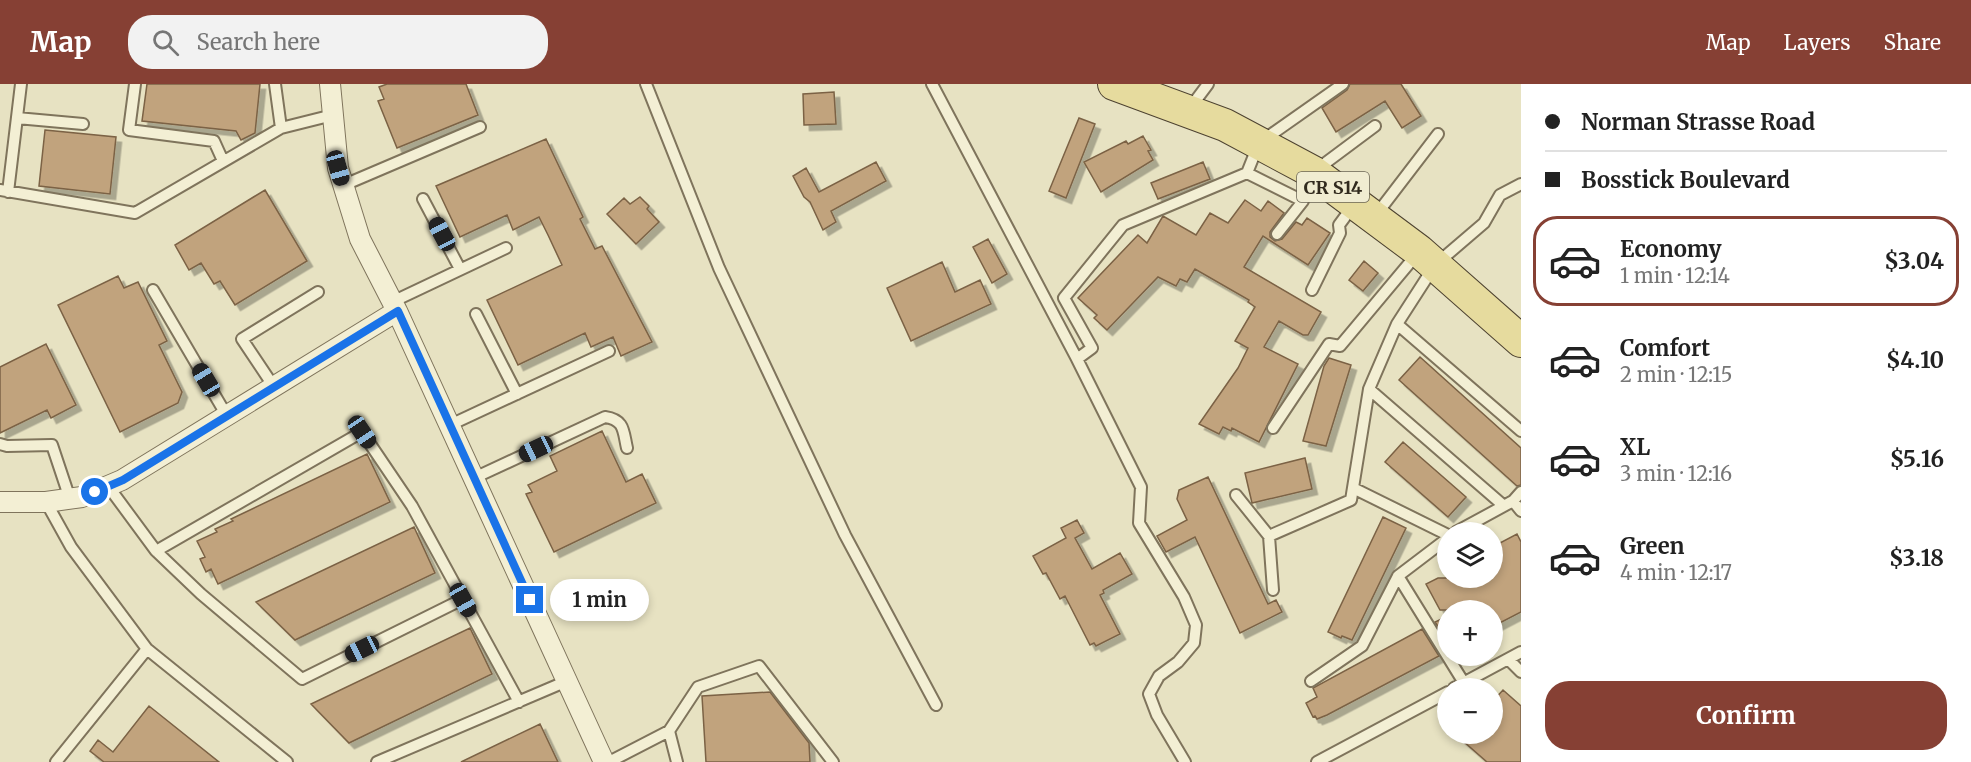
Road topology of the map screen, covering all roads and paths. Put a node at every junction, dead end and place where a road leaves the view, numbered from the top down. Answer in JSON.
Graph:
{"nodes":[{"id":1,"x":21,"y":84,"type":"edge"},
{"id":2,"x":135,"y":84,"type":"edge"},
{"id":3,"x":275,"y":84,"type":"edge"},
{"id":4,"x":330,"y":84,"type":"edge"},
{"id":5,"x":646,"y":84,"type":"edge"},
{"id":6,"x":932,"y":84,"type":"edge"},
{"id":7,"x":1114,"y":84,"type":"edge"},
{"id":8,"x":1208,"y":84,"type":"edge"},
{"id":9,"x":1343,"y":84,"type":"edge"},
{"id":10,"x":1188,"y":111,"type":"junction"},
{"id":11,"x":333,"y":115,"type":"junction"},
{"id":12,"x":17,"y":118,"type":"junction"},
{"id":13,"x":83,"y":124,"type":"dead end"},
{"id":14,"x":1375,"y":126,"type":"dead end"},
{"id":15,"x":480,"y":127,"type":"dead end"},
{"id":16,"x":281,"y":128,"type":"junction"},
{"id":17,"x":1438,"y":134,"type":"dead end"},
{"id":18,"x":1259,"y":143,"type":"junction"},
{"id":19,"x":223,"y":161,"type":"junction"},
{"id":20,"x":1313,"y":172,"type":"junction"},
{"id":21,"x":1246,"y":173,"type":"junction"},
{"id":22,"x":1521,"y":184,"type":"edge"},
{"id":23,"x":344,"y":185,"type":"junction"},
{"id":24,"x":4,"y":191,"type":"edge"},
{"id":25,"x":423,"y":199,"type":"dead end"},
{"id":26,"x":1364,"y":210,"type":"junction"},
{"id":27,"x":1277,"y":234,"type":"dead end"},
{"id":28,"x":506,"y":248,"type":"dead end"},
{"id":29,"x":1427,"y":258,"type":"junction"},
{"id":30,"x":460,"y":269,"type":"junction"},
{"id":31,"x":153,"y":290,"type":"dead end"},
{"id":32,"x":1312,"y":290,"type":"dead end"},
{"id":33,"x":318,"y":292,"type":"dead end"},
{"id":34,"x":395,"y":307,"type":"junction"},
{"id":35,"x":476,"y":314,"type":"dead end"},
{"id":36,"x":1397,"y":324,"type":"junction"},
{"id":37,"x":1517,"y":332,"type":"edge"},
{"id":38,"x":609,"y":351,"type":"dead end"},
{"id":39,"x":1077,"y":359,"type":"junction"},
{"id":40,"x":274,"y":387,"type":"junction"},
{"id":41,"x":1369,"y":388,"type":"junction"},
{"id":42,"x":518,"y":394,"type":"junction"},
{"id":43,"x":227,"y":416,"type":"junction"},
{"id":44,"x":450,"y":425,"type":"junction"},
{"id":45,"x":1274,"y":428,"type":"dead end"},
{"id":46,"x":1521,"y":431,"type":"edge"},
{"id":47,"x":0,"y":444,"type":"edge"},
{"id":48,"x":627,"y":448,"type":"dead end"},
{"id":49,"x":474,"y":478,"type":"junction"},
{"id":50,"x":108,"y":486,"type":"junction"},
{"id":51,"x":1353,"y":488,"type":"junction"},
{"id":52,"x":1521,"y":492,"type":"edge"},
{"id":53,"x":1236,"y":495,"type":"dead end"},
{"id":54,"x":70,"y":498,"type":"junction"},
{"id":55,"x":0,"y":502,"type":"edge"},
{"id":56,"x":46,"y":502,"type":"junction"},
{"id":57,"x":1508,"y":503,"type":"junction"},
{"id":58,"x":1521,"y":511,"type":"edge"},
{"id":59,"x":1474,"y":522,"type":"edge"},
{"id":60,"x":1437,"y":530,"type":"edge"},
{"id":61,"x":1269,"y":536,"type":"junction"},
{"id":62,"x":1437,"y":545,"type":"edge"},
{"id":63,"x":156,"y":551,"type":"junction"},
{"id":64,"x":1398,"y":576,"type":"junction"},
{"id":65,"x":1274,"y":590,"type":"dead end"},
{"id":66,"x":463,"y":600,"type":"junction"},
{"id":67,"x":147,"y":649,"type":"junction"},
{"id":68,"x":1521,"y":652,"type":"edge"},
{"id":69,"x":1508,"y":659,"type":"junction"},
{"id":70,"x":1521,"y":672,"type":"edge"},
{"id":71,"x":1461,"y":678,"type":"edge"},
{"id":72,"x":1473,"y":678,"type":"edge"},
{"id":73,"x":567,"y":681,"type":"junction"},
{"id":74,"x":1311,"y":681,"type":"dead end"},
{"id":75,"x":1437,"y":698,"type":"edge"},
{"id":76,"x":519,"y":702,"type":"junction"},
{"id":77,"x":936,"y":705,"type":"dead end"},
{"id":78,"x":669,"y":731,"type":"junction"},
{"id":79,"x":56,"y":762,"type":"edge"},
{"id":80,"x":287,"y":762,"type":"edge"},
{"id":81,"x":377,"y":762,"type":"edge"},
{"id":82,"x":604,"y":762,"type":"edge"},
{"id":83,"x":609,"y":762,"type":"edge"},
{"id":84,"x":677,"y":762,"type":"edge"},
{"id":85,"x":833,"y":762,"type":"edge"},
{"id":86,"x":1185,"y":762,"type":"edge"},
{"id":87,"x":1317,"y":762,"type":"edge"}],
"edges":[{"from":1,"to":12,"type":"lane"},
{"from":2,"to":19,"type":"lane"},
{"from":3,"to":16,"type":"lane"},
{"from":4,"to":11,"type":"street"},
{"from":5,"to":77,"type":"lane"},
{"from":6,"to":39,"type":"lane"},
{"from":7,"to":10,"type":"main road","number":"CR S14"},
{"from":8,"to":10,"type":"lane"},
{"from":9,"to":18,"type":"lane"},
{"from":10,"to":18,"type":"main road","number":"CR S14"},
{"from":11,"to":16,"type":"lane"},
{"from":11,"to":23,"type":"street"},
{"from":12,"to":13,"type":"lane"},
{"from":12,"to":24,"type":"lane"},
{"from":14,"to":20,"type":"lane"},
{"from":15,"to":23,"type":"lane"},
{"from":16,"to":19,"type":"lane"},
{"from":17,"to":26,"type":"lane"},
{"from":18,"to":20,"type":"main road","number":"CR S14"},
{"from":18,"to":21,"type":"lane"},
{"from":19,"to":24,"type":"lane"},
{"from":20,"to":26,"type":"main road","number":"CR S14"},
{"from":21,"to":27,"type":"lane"},
{"from":21,"to":39,"type":"lane"},
{"from":22,"to":29,"type":"lane"},
{"from":23,"to":34,"type":"street"},
{"from":25,"to":30,"type":"lane"},
{"from":26,"to":29,"type":"main road","number":"CR S14"},
{"from":26,"to":32,"type":"lane"},
{"from":28,"to":30,"type":"lane"},
{"from":29,"to":36,"type":"lane"},
{"from":29,"to":37,"type":"main road","number":"CR S14"},
{"from":29,"to":45,"type":"lane"},
{"from":30,"to":34,"type":"lane"},
{"from":31,"to":43,"type":"lane"},
{"from":33,"to":40,"type":"lane"},
{"from":34,"to":40,"type":"street"},
{"from":34,"to":44,"type":"street"},
{"from":35,"to":42,"type":"lane"},
{"from":36,"to":41,"type":"lane"},
{"from":36,"to":46,"type":"lane"},
{"from":38,"to":42,"type":"lane"},
{"from":39,"to":86,"type":"lane"},
{"from":40,"to":43,"type":"street"},
{"from":41,"to":51,"type":"lane"},
{"from":41,"to":57,"type":"lane"},
{"from":42,"to":44,"type":"lane"},
{"from":43,"to":50,"type":"street"},
{"from":44,"to":49,"type":"street"},
{"from":47,"to":54,"type":"lane"},
{"from":48,"to":49,"type":"lane"},
{"from":49,"to":73,"type":"street"},
{"from":50,"to":54,"type":"street"},
{"from":50,"to":63,"type":"lane"},
{"from":51,"to":60,"type":"lane"},
{"from":51,"to":61,"type":"lane"},
{"from":52,"to":57,"type":"lane"},
{"from":53,"to":61,"type":"lane"},
{"from":54,"to":56,"type":"street"},
{"from":55,"to":56,"type":"street"},
{"from":56,"to":67,"type":"lane"},
{"from":57,"to":58,"type":"lane"},
{"from":57,"to":59,"type":"lane"},
{"from":61,"to":65,"type":"lane"},
{"from":62,"to":64,"type":"lane"},
{"from":63,"to":66,"type":"lane"},
{"from":63,"to":66,"type":"lane"},
{"from":64,"to":71,"type":"lane"},
{"from":64,"to":74,"type":"lane"},
{"from":66,"to":76,"type":"lane"},
{"from":67,"to":79,"type":"lane"},
{"from":67,"to":80,"type":"lane"},
{"from":68,"to":69,"type":"lane"},
{"from":69,"to":70,"type":"lane"},
{"from":69,"to":72,"type":"lane"},
{"from":73,"to":76,"type":"lane"},
{"from":73,"to":82,"type":"street"},
{"from":75,"to":87,"type":"lane"},
{"from":76,"to":81,"type":"lane"},
{"from":78,"to":83,"type":"lane"},
{"from":78,"to":84,"type":"lane"},
{"from":78,"to":85,"type":"lane"}]}
